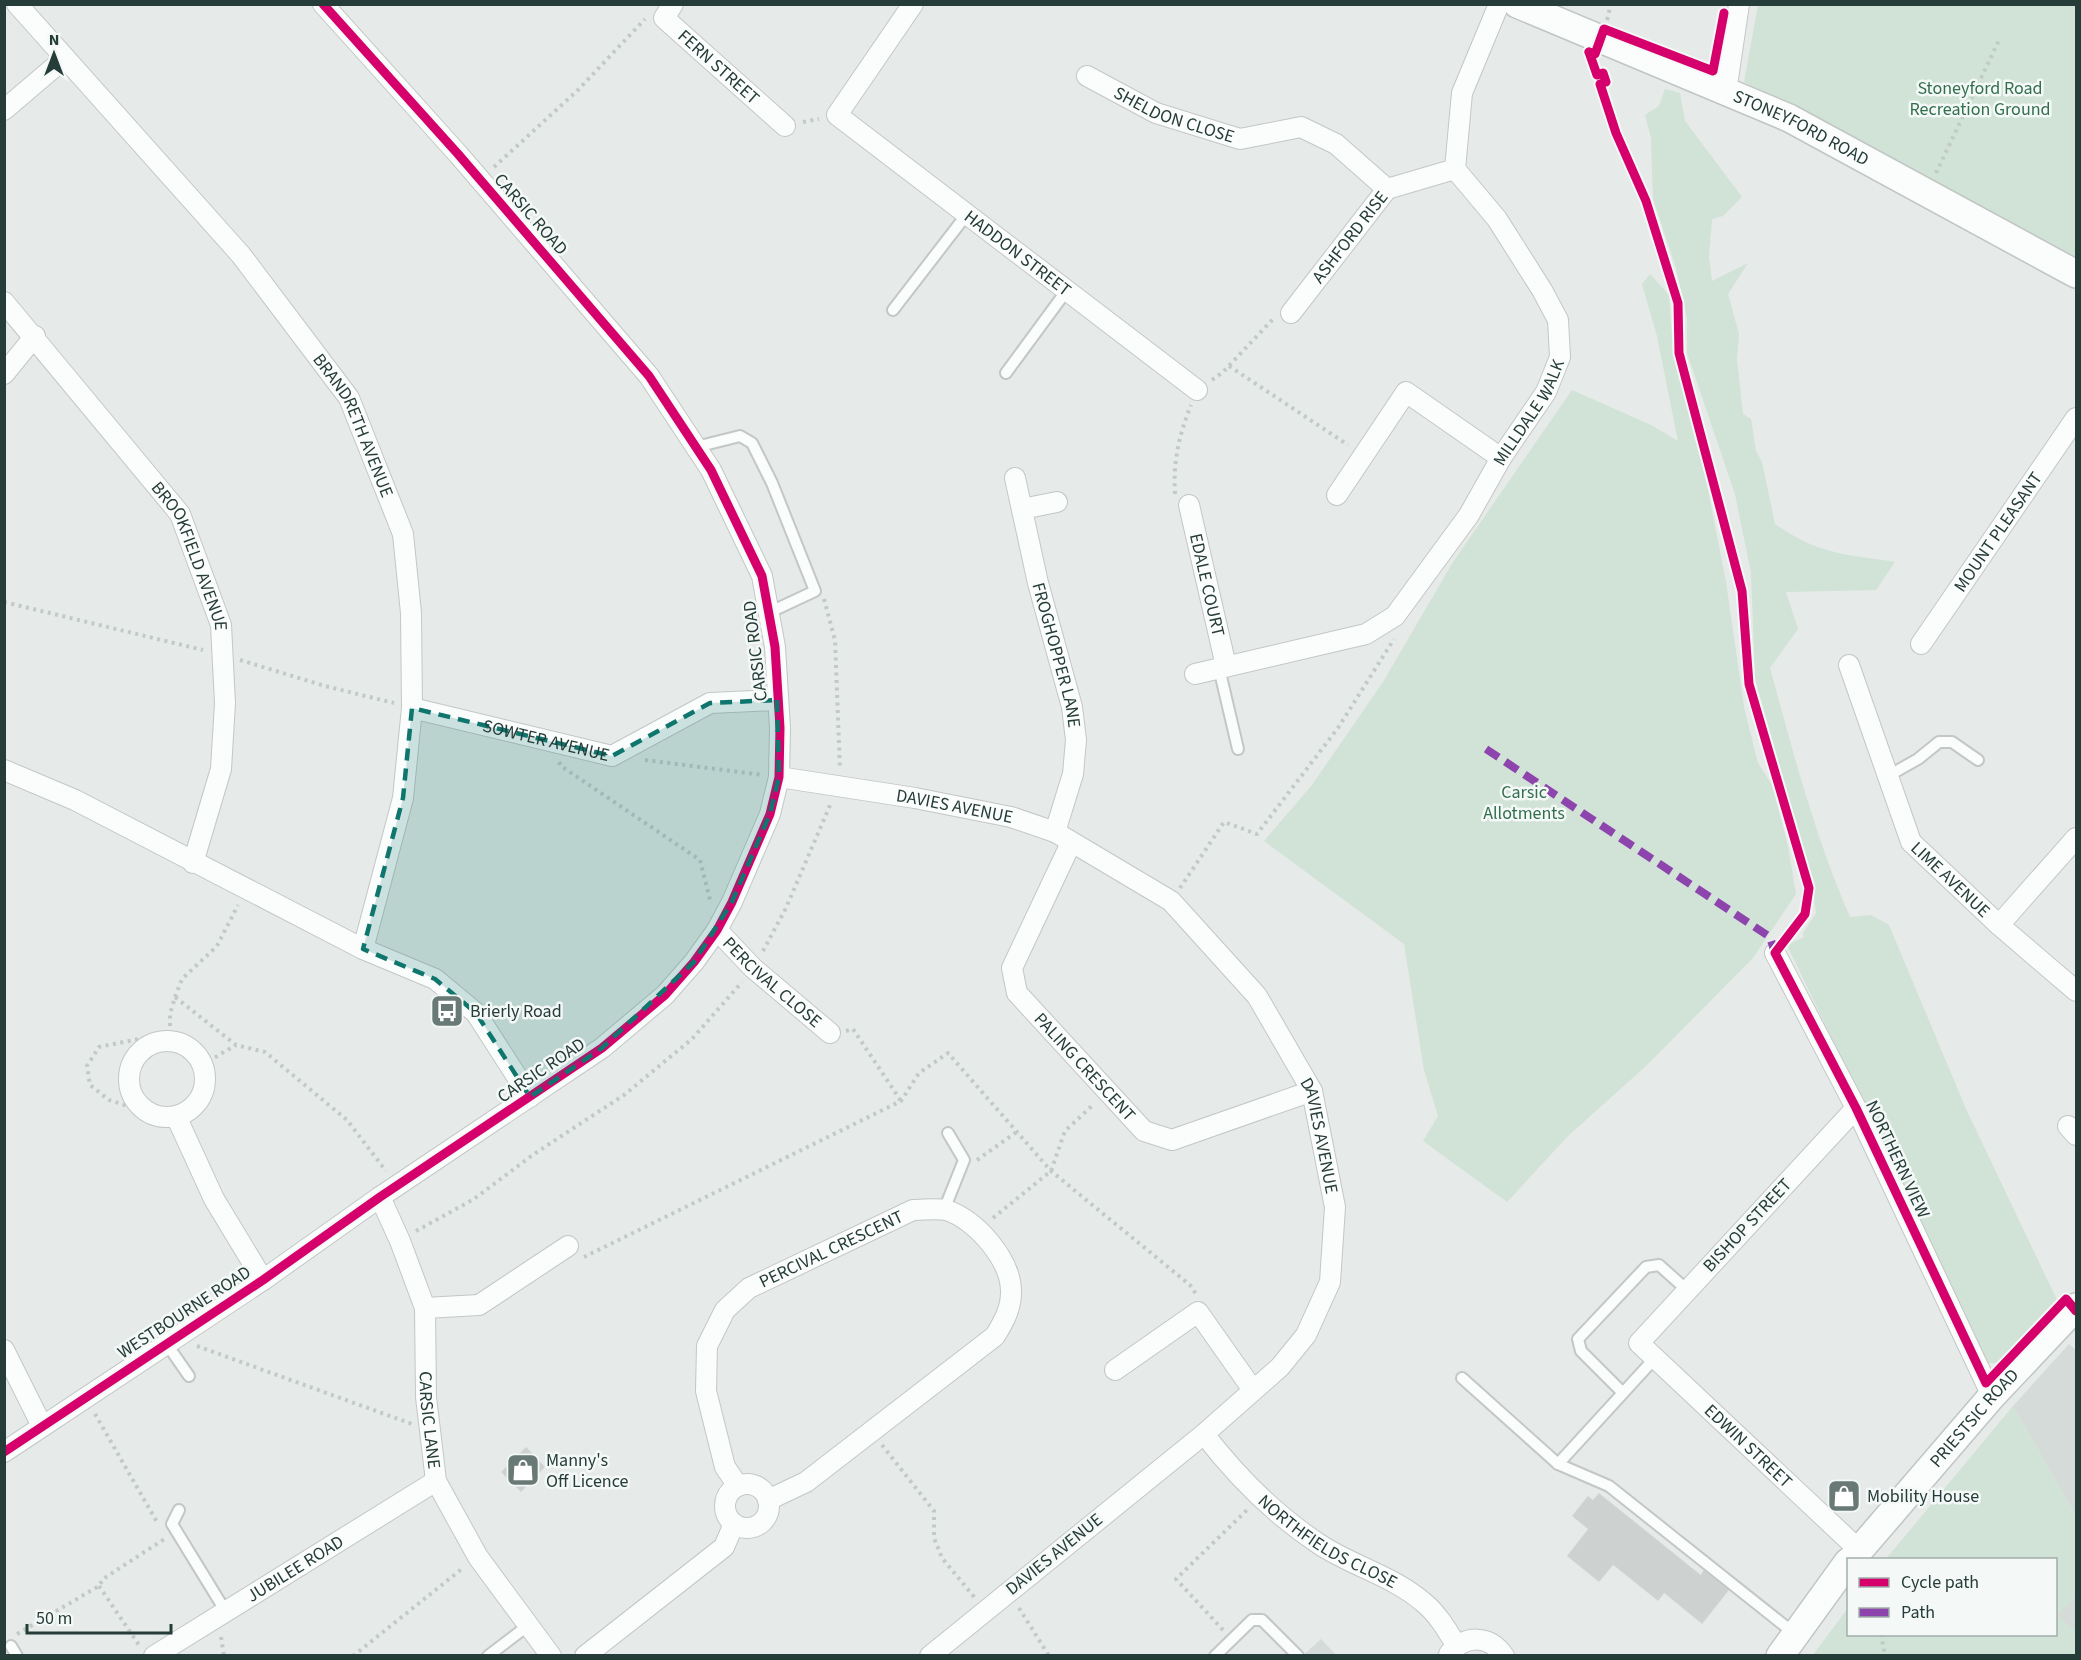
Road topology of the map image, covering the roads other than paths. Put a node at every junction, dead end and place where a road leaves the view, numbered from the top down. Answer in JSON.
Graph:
{"nodes":[{"id":1,"x":17,"y":4,"type":"edge"},
{"id":2,"x":323,"y":4,"type":"edge"},
{"id":3,"x":913,"y":4,"type":"edge"},
{"id":4,"x":1499,"y":4,"type":"edge"},
{"id":5,"x":1517,"y":4,"type":"edge"},
{"id":6,"x":1739,"y":4,"type":"edge"},
{"id":7,"x":668,"y":11,"type":"edge"},
{"id":8,"x":65,"y":58,"type":"junction"},
{"id":9,"x":1087,"y":76,"type":"dead end"},
{"id":10,"x":1726,"y":92,"type":"junction"},
{"id":11,"x":4,"y":110,"type":"edge"},
{"id":12,"x":785,"y":126,"type":"road end"},
{"id":13,"x":1455,"y":169,"type":"junction"},
{"id":14,"x":1387,"y":189,"type":"junction"},
{"id":15,"x":967,"y":214,"type":"junction"},
{"id":16,"x":2076,"y":274,"type":"edge"},
{"id":17,"x":1067,"y":290,"type":"junction"},
{"id":18,"x":4,"y":302,"type":"edge"},
{"id":19,"x":893,"y":309,"type":"dead end"},
{"id":20,"x":1291,"y":313,"type":"road end"},
{"id":21,"x":35,"y":336,"type":"junction"},
{"id":22,"x":1006,"y":373,"type":"dead end"},
{"id":23,"x":4,"y":374,"type":"edge"},
{"id":24,"x":1197,"y":390,"type":"road end"},
{"id":25,"x":2076,"y":418,"type":"edge"},
{"id":26,"x":696,"y":447,"type":"junction"},
{"id":27,"x":1501,"y":458,"type":"junction"},
{"id":28,"x":1016,"y":478,"type":"dead end"},
{"id":29,"x":1337,"y":495,"type":"dead end"},
{"id":30,"x":1057,"y":502,"type":"dead end"},
{"id":31,"x":1189,"y":505,"type":"road end"},
{"id":32,"x":1022,"y":509,"type":"junction"},
{"id":33,"x":768,"y":613,"type":"junction"},
{"id":34,"x":1921,"y":644,"type":"dead end"},
{"id":35,"x":1849,"y":664,"type":"dead end"},
{"id":36,"x":1222,"y":667,"type":"junction"},
{"id":37,"x":1195,"y":674,"type":"dead end"},
{"id":38,"x":777,"y":700,"type":"junction"},
{"id":39,"x":412,"y":708,"type":"junction"},
{"id":40,"x":1238,"y":749,"type":"dead end"},
{"id":41,"x":1978,"y":760,"type":"dead end"},
{"id":42,"x":4,"y":770,"type":"edge"},
{"id":43,"x":1888,"y":776,"type":"junction"},
{"id":44,"x":779,"y":777,"type":"junction"},
{"id":45,"x":1063,"y":838,"type":"junction"},
{"id":46,"x":2076,"y":838,"type":"edge"},
{"id":47,"x":193,"y":863,"type":"junction"},
{"id":48,"x":1999,"y":925,"type":"junction"},
{"id":49,"x":717,"y":930,"type":"junction"},
{"id":50,"x":363,"y":949,"type":"junction"},
{"id":51,"x":1775,"y":953,"type":"dead end"},
{"id":52,"x":2076,"y":991,"type":"edge"},
{"id":53,"x":830,"y":1033,"type":"road end"},
{"id":54,"x":1312,"y":1091,"type":"junction"},
{"id":55,"x":530,"y":1097,"type":"junction"},
{"id":56,"x":1856,"y":1108,"type":"junction"},
{"id":57,"x":176,"y":1116,"type":"junction"},
{"id":58,"x":948,"y":1133,"type":"dead end"},
{"id":59,"x":380,"y":1197,"type":"junction"},
{"id":60,"x":944,"y":1210,"type":"junction"},
{"id":61,"x":568,"y":1246,"type":"road end"},
{"id":62,"x":263,"y":1280,"type":"junction"},
{"id":63,"x":1687,"y":1290,"type":"junction"},
{"id":64,"x":2076,"y":1307,"type":"edge"},
{"id":65,"x":425,"y":1308,"type":"junction"},
{"id":66,"x":170,"y":1340,"type":"junction"},
{"id":67,"x":1639,"y":1342,"type":"joint"},
{"id":68,"x":4,"y":1350,"type":"edge"},
{"id":69,"x":1655,"y":1358,"type":"junction"},
{"id":70,"x":1115,"y":1370,"type":"dead end"},
{"id":71,"x":189,"y":1376,"type":"dead end"},
{"id":72,"x":1462,"y":1378,"type":"dead end"},
{"id":73,"x":1253,"y":1390,"type":"junction"},
{"id":74,"x":1623,"y":1393,"type":"junction"},
{"id":75,"x":1992,"y":1396,"type":"junction"},
{"id":76,"x":42,"y":1426,"type":"junction"},
{"id":77,"x":1203,"y":1434,"type":"junction"},
{"id":78,"x":4,"y":1452,"type":"edge"},
{"id":79,"x":1557,"y":1464,"type":"junction"},
{"id":80,"x":436,"y":1481,"type":"junction"},
{"id":81,"x":738,"y":1486,"type":"junction"},
{"id":82,"x":768,"y":1500,"type":"junction"},
{"id":83,"x":179,"y":1510,"type":"dead end"},
{"id":84,"x":734,"y":1524,"type":"junction"},
{"id":85,"x":1852,"y":1557,"type":"edge"},
{"id":86,"x":1847,"y":1564,"type":"edge"},
{"id":87,"x":226,"y":1612,"type":"junction"},
{"id":88,"x":530,"y":1624,"type":"junction"},
{"id":89,"x":1796,"y":1634,"type":"junction"},
{"id":90,"x":1452,"y":1650,"type":"edge"},
{"id":91,"x":147,"y":1651,"type":"edge"},
{"id":92,"x":488,"y":1656,"type":"edge"},
{"id":93,"x":551,"y":1656,"type":"edge"},
{"id":94,"x":585,"y":1656,"type":"edge"},
{"id":95,"x":930,"y":1656,"type":"edge"},
{"id":96,"x":1215,"y":1656,"type":"edge"},
{"id":97,"x":1298,"y":1656,"type":"edge"},
{"id":98,"x":1504,"y":1656,"type":"edge"},
{"id":99,"x":1780,"y":1656,"type":"edge"}],
"edges":[{"from":1,"to":8,"type":"street","name":"BRANDRETH AVENUE"},
{"from":2,"to":26,"type":"street","name":"CARSIC ROAD"},
{"from":3,"to":15,"type":"street","name":"HADDON STREET"},
{"from":4,"to":13,"type":"street"},
{"from":5,"to":10,"type":"main road","name":"STONEYFORD ROAD"},
{"from":6,"to":10,"type":"street"},
{"from":7,"to":12,"type":"street","name":"FERN STREET"},
{"from":8,"to":11,"type":"street"},
{"from":8,"to":39,"type":"street","name":"BRANDRETH AVENUE"},
{"from":9,"to":14,"type":"street","name":"SHELDON CLOSE"},
{"from":10,"to":16,"type":"main road","name":"STONEYFORD ROAD"},
{"from":13,"to":14,"type":"street","name":"ASHFORD RISE"},
{"from":13,"to":27,"type":"street","name":"MILLDALE WALK"},
{"from":14,"to":20,"type":"street","name":"ASHFORD RISE"},
{"from":15,"to":17,"type":"street","name":"HADDON STREET"},
{"from":15,"to":19,"type":"lane"},
{"from":17,"to":22,"type":"lane"},
{"from":17,"to":24,"type":"street","name":"HADDON STREET"},
{"from":18,"to":21,"type":"street","name":"BROOKFIELD AVENUE"},
{"from":21,"to":23,"type":"street"},
{"from":21,"to":47,"type":"street","name":"BROOKFIELD AVENUE"},
{"from":25,"to":34,"type":"street","name":"MOUNT PLEASANT"},
{"from":26,"to":33,"type":"street","name":"CARSIC ROAD"},
{"from":26,"to":33,"type":"lane"},
{"from":27,"to":29,"type":"street"},
{"from":27,"to":36,"type":"street","name":"MILLDALE WALK"},
{"from":28,"to":32,"type":"street","name":"FROGHOPPER LANE"},
{"from":30,"to":32,"type":"street"},
{"from":31,"to":36,"type":"street","name":"EDALE COURT"},
{"from":32,"to":45,"type":"street","name":"FROGHOPPER LANE"},
{"from":33,"to":38,"type":"street","name":"CARSIC ROAD"},
{"from":35,"to":43,"type":"street","name":"LIME AVENUE"},
{"from":36,"to":37,"type":"street","name":"MILLDALE WALK"},
{"from":36,"to":40,"type":"lane"},
{"from":38,"to":39,"type":"street","name":"SOWTER AVENUE"},
{"from":38,"to":44,"type":"street","name":"CARSIC ROAD"},
{"from":39,"to":50,"type":"street","name":"BRANDRETH AVENUE"},
{"from":41,"to":43,"type":"lane"},
{"from":42,"to":47,"type":"street"},
{"from":43,"to":48,"type":"street","name":"LIME AVENUE"},
{"from":44,"to":45,"type":"street","name":"DAVIES AVENUE"},
{"from":44,"to":49,"type":"street","name":"CARSIC ROAD"},
{"from":45,"to":54,"type":"street","name":"DAVIES AVENUE"},
{"from":45,"to":54,"type":"street","name":"PALING CRESCENT"},
{"from":46,"to":48,"type":"street"},
{"from":47,"to":50,"type":"street"},
{"from":48,"to":52,"type":"street","name":"LIME AVENUE"},
{"from":49,"to":53,"type":"street","name":"PERCIVAL CLOSE"},
{"from":49,"to":55,"type":"street","name":"CARSIC ROAD"},
{"from":50,"to":55,"type":"street"},
{"from":51,"to":56,"type":"street","name":"NORTHERN VIEW"},
{"from":54,"to":73,"type":"street","name":"DAVIES AVENUE"},
{"from":55,"to":59,"type":"street","name":"CARSIC ROAD"},
{"from":56,"to":63,"type":"street","name":"BISHOP STREET"},
{"from":56,"to":75,"type":"street","name":"NORTHERN VIEW"},
{"from":57,"to":57,"type":"street"},
{"from":57,"to":62,"type":"street"},
{"from":58,"to":60,"type":"lane"},
{"from":59,"to":62,"type":"street","name":"WESTBOURNE ROAD"},
{"from":59,"to":65,"type":"street","name":"CARSIC LANE"},
{"from":60,"to":81,"type":"street","name":"PERCIVAL CRESCENT"},
{"from":60,"to":82,"type":"street","name":"PERCIVAL CRESCENT"},
{"from":61,"to":65,"type":"street"},
{"from":62,"to":66,"type":"street","name":"WESTBOURNE ROAD"},
{"from":63,"to":67,"type":"street","name":"BISHOP STREET"},
{"from":63,"to":74,"type":"lane"},
{"from":64,"to":75,"type":"main road","name":"PRIESTSIC ROAD"},
{"from":65,"to":80,"type":"street","name":"CARSIC LANE"},
{"from":66,"to":71,"type":"lane"},
{"from":66,"to":76,"type":"street","name":"WESTBOURNE ROAD"},
{"from":67,"to":69,"type":"street","name":"EDWIN STREET"},
{"from":68,"to":76,"type":"street"},
{"from":69,"to":74,"type":"lane"},
{"from":69,"to":85,"type":"street","name":"EDWIN STREET"},
{"from":70,"to":73,"type":"street"},
{"from":72,"to":79,"type":"lane"},
{"from":73,"to":77,"type":"street","name":"DAVIES AVENUE"},
{"from":74,"to":79,"type":"lane"},
{"from":75,"to":85,"type":"main road","name":"PRIESTSIC ROAD"},
{"from":76,"to":78,"type":"street","name":"WESTBOURNE ROAD"},
{"from":77,"to":90,"type":"street","name":"NORTHFIELDS CLOSE"},
{"from":77,"to":95,"type":"street","name":"DAVIES AVENUE"},
{"from":79,"to":89,"type":"lane"},
{"from":80,"to":87,"type":"street","name":"JUBILEE ROAD"},
{"from":80,"to":88,"type":"street","name":"CARSIC LANE"},
{"from":81,"to":82,"type":"street"},
{"from":81,"to":84,"type":"street"},
{"from":82,"to":84,"type":"street"},
{"from":83,"to":87,"type":"lane"},
{"from":84,"to":94,"type":"street"},
{"from":86,"to":89,"type":"main road","name":"PRIESTSIC ROAD"},
{"from":87,"to":91,"type":"street","name":"JUBILEE ROAD"},
{"from":88,"to":92,"type":"lane"},
{"from":88,"to":93,"type":"street","name":"CARSIC LANE"},
{"from":89,"to":99,"type":"main road","name":"PRIESTSIC ROAD"},
{"from":90,"to":98,"type":"street","name":"NORTHFIELDS CLOSE"},
{"from":96,"to":97,"type":"lane"}]}
